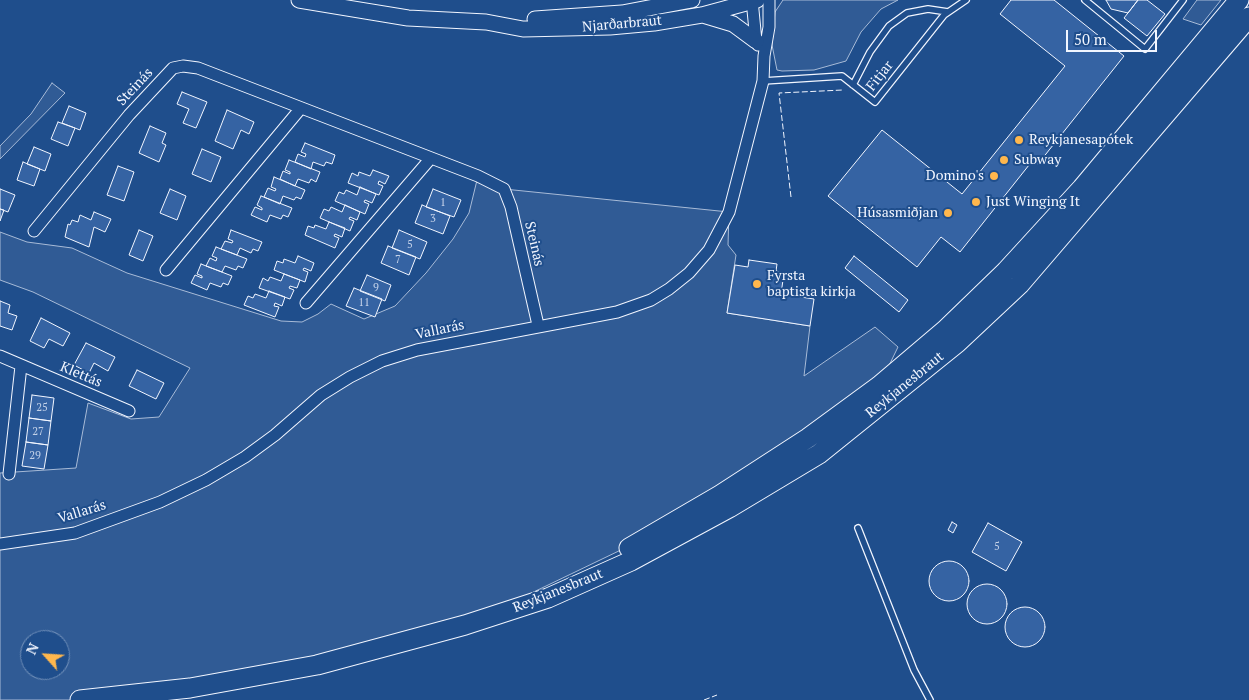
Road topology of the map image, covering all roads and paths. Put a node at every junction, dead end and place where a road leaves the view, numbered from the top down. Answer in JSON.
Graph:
{"nodes":[{"id":1,"x":299,"y":0,"type":"edge"},
{"id":2,"x":692,"y":0,"type":"edge"},
{"id":3,"x":754,"y":0,"type":"edge"},
{"id":4,"x":769,"y":0,"type":"edge"},
{"id":5,"x":966,"y":0,"type":"edge"},
{"id":6,"x":1085,"y":0,"type":"edge"},
{"id":7,"x":1183,"y":0,"type":"edge"},
{"id":8,"x":1239,"y":0,"type":"edge"},
{"id":9,"x":673,"y":2,"type":"edge"},
{"id":10,"x":948,"y":12,"type":"junction"},
{"id":11,"x":702,"y":15,"type":"junction"},
{"id":12,"x":1249,"y":17,"type":"edge"},
{"id":13,"x":486,"y":22,"type":"junction"},
{"id":14,"x":756,"y":41,"type":"junction"},
{"id":15,"x":764,"y":56,"type":"junction"},
{"id":16,"x":763,"y":81,"type":"junction"},
{"id":17,"x":853,"y":85,"type":"junction"},
{"id":18,"x":301,"y":108,"type":"junction"},
{"id":19,"x":430,"y":158,"type":"junction"},
{"id":20,"x":34,"y":230,"type":"dead end"},
{"id":21,"x":166,"y":270,"type":"dead end"},
{"id":22,"x":306,"y":304,"type":"dead end"},
{"id":23,"x":538,"y":325,"type":"junction"},
{"id":24,"x":0,"y":356,"type":"edge"},
{"id":25,"x":21,"y":366,"type":"junction"},
{"id":26,"x":129,"y":412,"type":"dead end"},
{"id":27,"x":9,"y":474,"type":"dead end"},
{"id":28,"x":858,"y":528,"type":"dead end"},
{"id":29,"x":0,"y":544,"type":"edge"},
{"id":30,"x":465,"y":625,"type":"junction"},
{"id":31,"x":80,"y":700,"type":"edge"},
{"id":32,"x":930,"y":700,"type":"edge"}],
"edges":[{"from":1,"to":13,"type":"main road","name":"Njarðarbraut"},
{"from":2,"to":9,"type":"main road","name":"Njarðarbraut"},
{"from":3,"to":11,"type":"main road","name":"Njarðarbraut"},
{"from":3,"to":14,"type":"street"},
{"from":4,"to":15,"type":"street","name":"Vallarás"},
{"from":5,"to":10,"type":"lane","name":"Fitjar"},
{"from":6,"to":7,"type":"lane"},
{"from":8,"to":30,"type":"highway","name":"Reykjanesbraut"},
{"from":9,"to":13,"type":"main road","name":"Njarðarbraut"},
{"from":10,"to":17,"type":"lane"},
{"from":10,"to":17,"type":"lane","name":"Fitjar"},
{"from":11,"to":13,"type":"main road","name":"Njarðarbraut"},
{"from":11,"to":14,"type":"main road"},
{"from":12,"to":30,"type":"highway","name":"Reykjanesbraut"},
{"from":14,"to":15,"type":"street"},
{"from":15,"to":16,"type":"street","name":"Vallarás"},
{"from":16,"to":17,"type":"lane","name":"Fitjar"},
{"from":16,"to":23,"type":"street","name":"Vallarás"},
{"from":18,"to":19,"type":"street","name":"Steinás"},
{"from":18,"to":20,"type":"street","name":"Steinás"},
{"from":18,"to":21,"type":"street"},
{"from":19,"to":22,"type":"street"},
{"from":19,"to":23,"type":"street","name":"Steinás"},
{"from":23,"to":29,"type":"street","name":"Vallarás"},
{"from":24,"to":25,"type":"street","name":"Klettás"},
{"from":25,"to":26,"type":"street","name":"Klettás"},
{"from":25,"to":27,"type":"street"},
{"from":28,"to":32,"type":"lane"},
{"from":30,"to":31,"type":"highway","name":"Reykjanesbraut"}]}
